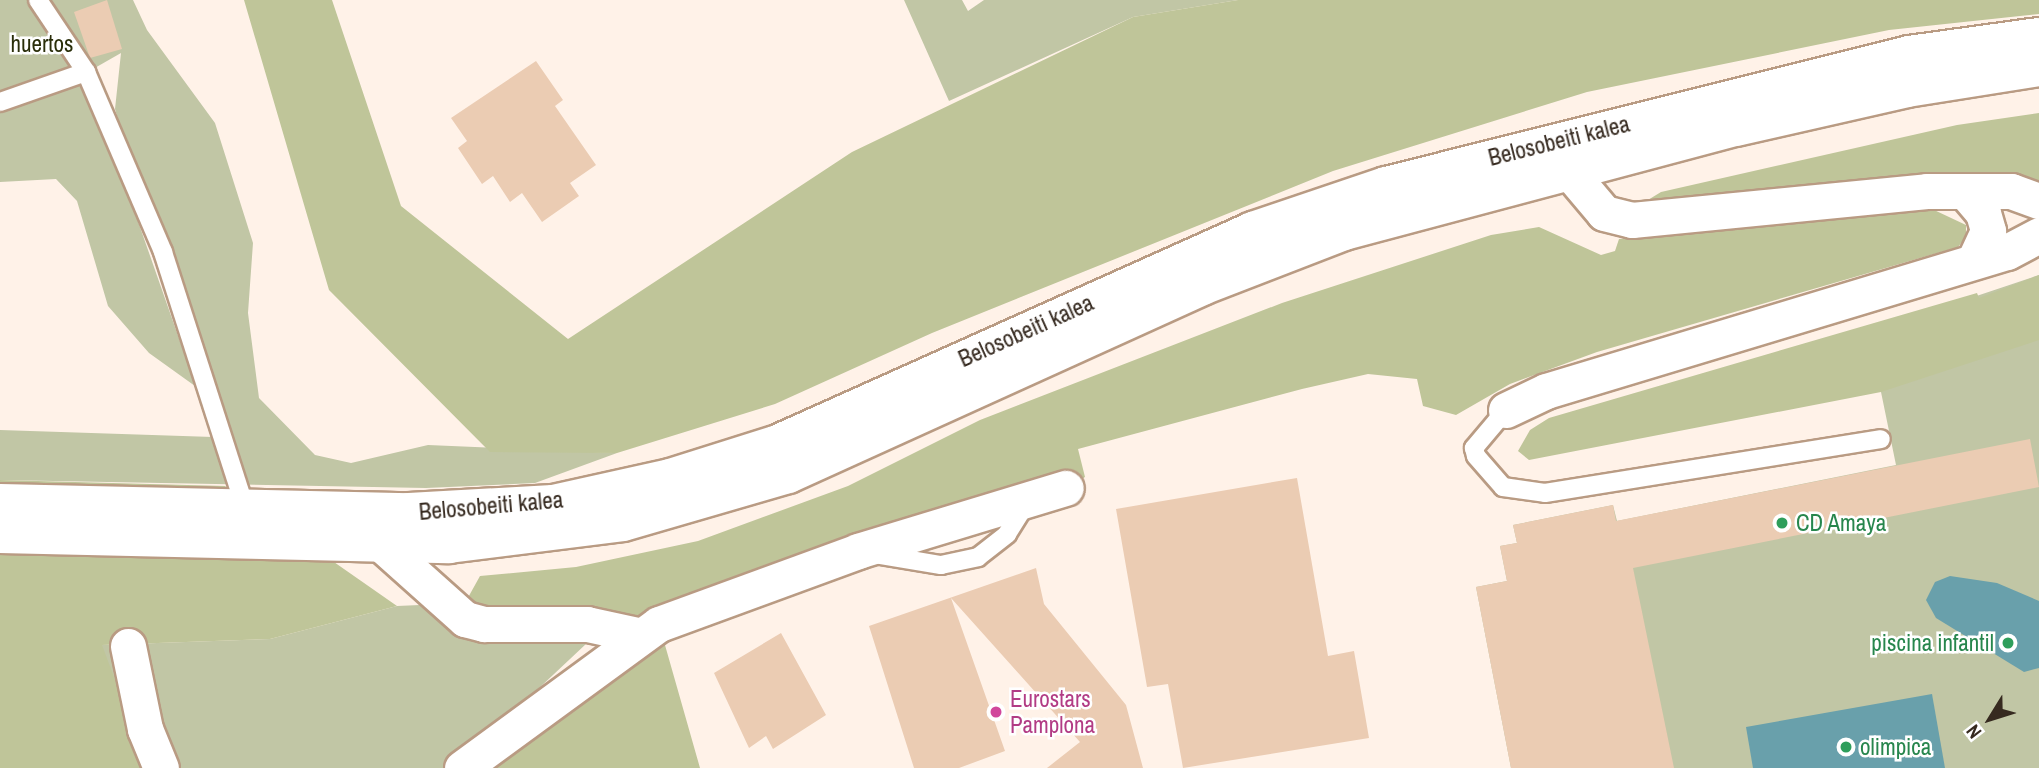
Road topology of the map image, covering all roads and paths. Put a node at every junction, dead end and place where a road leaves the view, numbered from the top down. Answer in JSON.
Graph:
{"nodes":[{"id":1,"x":38,"y":0,"type":"edge"},
{"id":2,"x":2039,"y":37,"type":"edge"},
{"id":3,"x":2039,"y":67,"type":"edge"},
{"id":4,"x":86,"y":72,"type":"junction"},
{"id":5,"x":0,"y":102,"type":"edge"},
{"id":6,"x":1567,"y":169,"type":"junction"},
{"id":7,"x":1968,"y":195,"type":"junction"},
{"id":8,"x":2039,"y":201,"type":"edge"},
{"id":9,"x":2039,"y":235,"type":"edge"},
{"id":10,"x":1975,"y":258,"type":"junction"},
{"id":11,"x":1506,"y":411,"type":"joint"},
{"id":12,"x":1881,"y":439,"type":"dead end"},
{"id":13,"x":1066,"y":488,"type":"dead end"},
{"id":14,"x":0,"y":503,"type":"edge"},
{"id":15,"x":246,"y":510,"type":"junction"},
{"id":16,"x":0,"y":534,"type":"edge"},
{"id":17,"x":381,"y":544,"type":"junction"},
{"id":18,"x":449,"y":544,"type":"junction"},
{"id":19,"x":638,"y":635,"type":"junction"},
{"id":20,"x":128,"y":646,"type":"dead end"},
{"id":21,"x":161,"y":768,"type":"edge"},
{"id":22,"x":462,"y":768,"type":"edge"}],
"edges":[{"from":1,"to":4,"type":"lane"},
{"from":2,"to":15,"type":"main road","name":"Belosobeiti kalea"},
{"from":3,"to":6,"type":"main road","name":"Belosobeiti kalea"},
{"from":4,"to":5,"type":"lane"},
{"from":4,"to":15,"type":"lane"},
{"from":6,"to":7,"type":"street"},
{"from":6,"to":18,"type":"main road","name":"Belosobeiti kalea"},
{"from":7,"to":8,"type":"street"},
{"from":7,"to":10,"type":"street"},
{"from":9,"to":10,"type":"street"},
{"from":10,"to":11,"type":"street"},
{"from":11,"to":12,"type":"lane"},
{"from":13,"to":19,"type":"street"},
{"from":14,"to":15,"type":"main road","name":"Belosobeiti kalea"},
{"from":16,"to":17,"type":"main road","name":"Belosobeiti kalea"},
{"from":17,"to":18,"type":"main road","name":"Belosobeiti kalea"},
{"from":17,"to":19,"type":"street"},
{"from":18,"to":19,"type":"street","name":"Belosobeiti kalea"},
{"from":19,"to":22,"type":"street"},
{"from":20,"to":21,"type":"street"}]}
